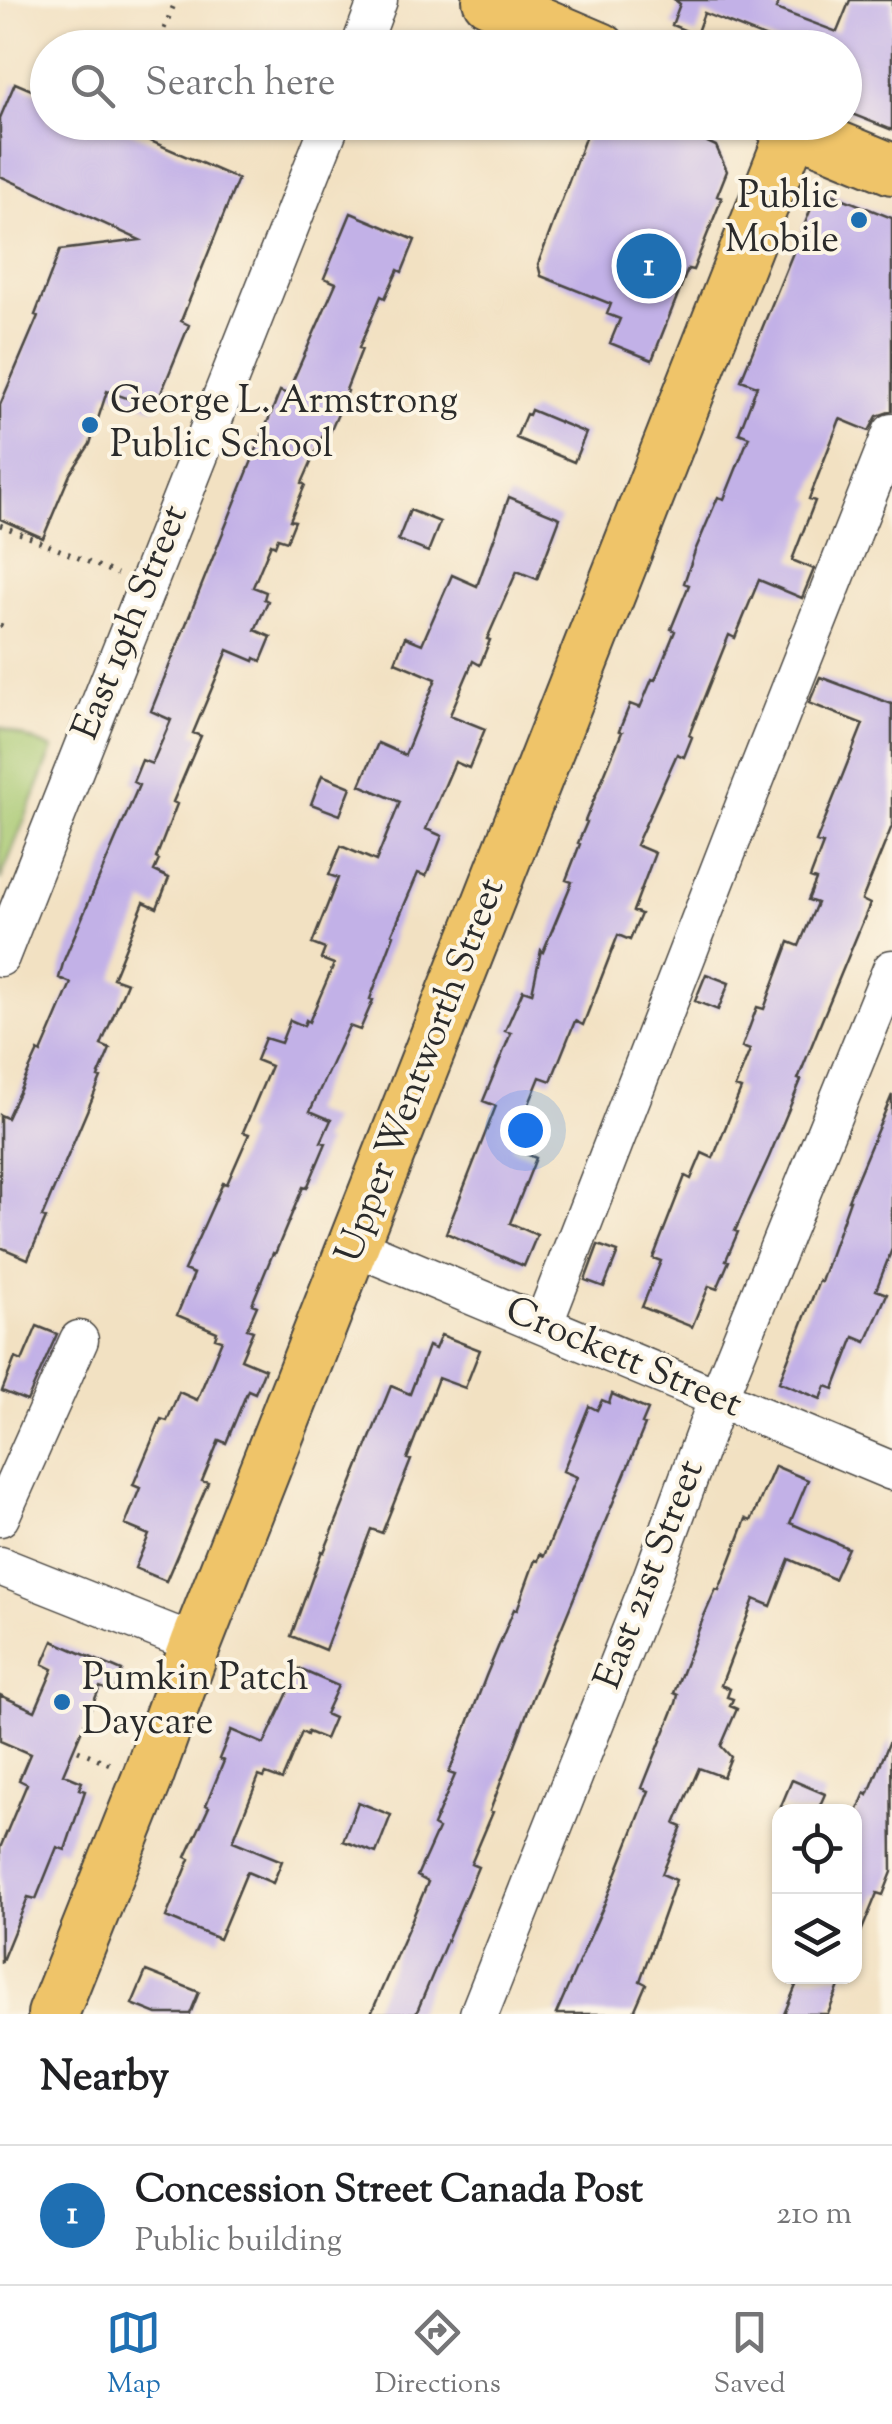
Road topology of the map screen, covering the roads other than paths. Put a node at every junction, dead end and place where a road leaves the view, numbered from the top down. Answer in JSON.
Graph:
{"nodes":[{"id":1,"x":378,"y":0,"type":"edge"},
{"id":2,"x":488,"y":0,"type":"edge"},
{"id":3,"x":367,"y":30,"type":"edge"},
{"id":4,"x":559,"y":30,"type":"edge"},
{"id":5,"x":324,"y":140,"type":"edge"},
{"id":6,"x":781,"y":140,"type":"edge"},
{"id":7,"x":821,"y":140,"type":"edge"},
{"id":8,"x":892,"y":169,"type":"edge"},
{"id":9,"x":892,"y":433,"type":"edge"},
{"id":10,"x":0,"y":957,"type":"edge"},
{"id":11,"x":892,"y":969,"type":"edge"},
{"id":12,"x":354,"y":1246,"type":"junction"},
{"id":13,"x":543,"y":1326,"type":"junction"},
{"id":14,"x":79,"y":1340,"type":"dead end"},
{"id":15,"x":718,"y":1398,"type":"junction"},
{"id":16,"x":892,"y":1471,"type":"edge"},
{"id":17,"x":0,"y":1517,"type":"edge"},
{"id":18,"x":0,"y":1566,"type":"edge"},
{"id":19,"x":196,"y":1644,"type":"junction"},
{"id":20,"x":53,"y":2014,"type":"edge"},
{"id":21,"x":479,"y":2014,"type":"edge"}],
"edges":[{"from":1,"to":3,"type":"street"},
{"from":2,"to":4,"type":"main road"},
{"from":5,"to":10,"type":"street","name":"East 19th Street"},
{"from":6,"to":12,"type":"main road","name":"Upper Wentworth Street"},
{"from":7,"to":8,"type":"main road"},
{"from":9,"to":13,"type":"street"},
{"from":11,"to":15,"type":"street","name":"East 21st Street"},
{"from":12,"to":13,"type":"street","name":"Crockett Street"},
{"from":12,"to":19,"type":"main road","name":"Upper Wentworth Street"},
{"from":13,"to":15,"type":"street","name":"Crockett Street"},
{"from":14,"to":17,"type":"street"},
{"from":15,"to":16,"type":"street","name":"Crockett Street"},
{"from":15,"to":21,"type":"street","name":"East 21st Street"},
{"from":18,"to":19,"type":"street"},
{"from":19,"to":20,"type":"main road","name":"Upper Wentworth Street"}]}
